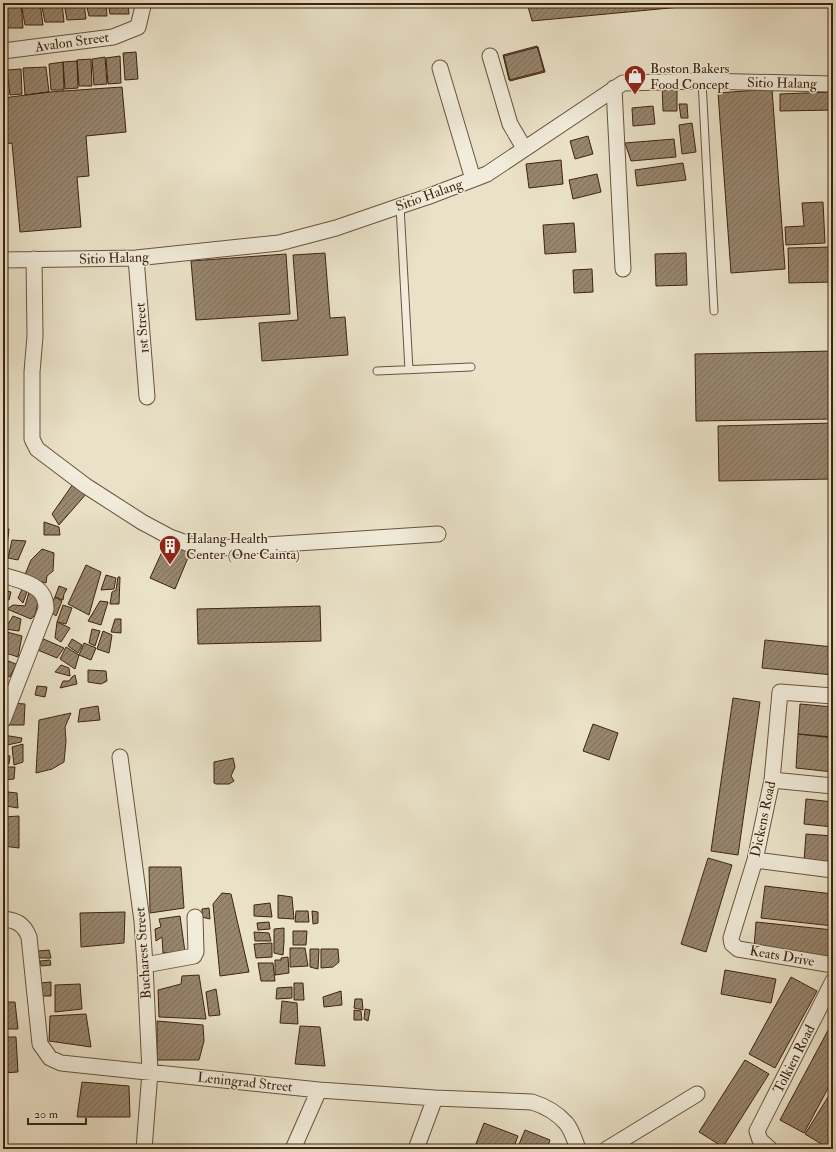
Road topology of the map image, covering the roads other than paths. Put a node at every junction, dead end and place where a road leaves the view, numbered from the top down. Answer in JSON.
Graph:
{"nodes":[{"id":1,"x":143,"y":3,"type":"edge"},
{"id":2,"x":3,"y":51,"type":"edge"},
{"id":3,"x":490,"y":56,"type":"dead end"},
{"id":4,"x":440,"y":68,"type":"dead end"},
{"id":5,"x":702,"y":81,"type":"junction"},
{"id":6,"x":833,"y":84,"type":"edge"},
{"id":7,"x":614,"y":88,"type":"junction"},
{"id":8,"x":524,"y":148,"type":"junction"},
{"id":9,"x":473,"y":179,"type":"junction"},
{"id":10,"x":400,"y":206,"type":"junction"},
{"id":11,"x":136,"y":258,"type":"junction"},
{"id":12,"x":3,"y":260,"type":"edge"},
{"id":13,"x":34,"y":260,"type":"junction"},
{"id":14,"x":624,"y":269,"type":"dead end"},
{"id":15,"x":714,"y":311,"type":"dead end"},
{"id":16,"x":471,"y":367,"type":"dead end"},
{"id":17,"x":409,"y":370,"type":"junction"},
{"id":18,"x":377,"y":371,"type":"dead end"},
{"id":19,"x":147,"y":397,"type":"dead end"},
{"id":20,"x":438,"y":534,"type":"dead end"},
{"id":21,"x":3,"y":575,"type":"edge"},
{"id":22,"x":833,"y":696,"type":"edge"},
{"id":23,"x":3,"y":720,"type":"edge"},
{"id":24,"x":120,"y":757,"type":"dead end"},
{"id":25,"x":772,"y":780,"type":"junction"},
{"id":26,"x":833,"y":786,"type":"edge"},
{"id":27,"x":755,"y":860,"type":"junction"},
{"id":28,"x":833,"y":870,"type":"edge"},
{"id":29,"x":195,"y":917,"type":"dead end"},
{"id":30,"x":3,"y":919,"type":"edge"},
{"id":31,"x":732,"y":944,"type":"joint"},
{"id":32,"x":145,"y":965,"type":"junction"},
{"id":33,"x":833,"y":965,"type":"edge"},
{"id":34,"x":833,"y":981,"type":"edge"},
{"id":35,"x":150,"y":1072,"type":"junction"},
{"id":36,"x":319,"y":1090,"type":"junction"},
{"id":37,"x":697,"y":1094,"type":"dead end"},
{"id":38,"x":435,"y":1098,"type":"junction"},
{"id":39,"x":144,"y":1149,"type":"edge"},
{"id":40,"x":293,"y":1149,"type":"edge"},
{"id":41,"x":416,"y":1149,"type":"edge"},
{"id":42,"x":578,"y":1149,"type":"edge"},
{"id":43,"x":607,"y":1149,"type":"edge"},
{"id":44,"x":770,"y":1149,"type":"edge"}],
"edges":[{"from":1,"to":2,"type":"street","name":"Avalon Street"},
{"from":3,"to":8,"type":"street"},
{"from":4,"to":9,"type":"street"},
{"from":5,"to":6,"type":"street","name":"Sitio Halang"},
{"from":5,"to":7,"type":"street","name":"Sitio Halang"},
{"from":5,"to":15,"type":"lane"},
{"from":7,"to":8,"type":"street","name":"Sitio Halang"},
{"from":7,"to":14,"type":"street"},
{"from":8,"to":9,"type":"street","name":"Sitio Halang"},
{"from":9,"to":10,"type":"street","name":"Sitio Halang"},
{"from":10,"to":11,"type":"street","name":"Sitio Halang"},
{"from":10,"to":17,"type":"lane"},
{"from":11,"to":13,"type":"street","name":"Sitio Halang"},
{"from":11,"to":19,"type":"street","name":"1st Street"},
{"from":12,"to":13,"type":"street","name":"Sitio Halang"},
{"from":13,"to":20,"type":"street"},
{"from":16,"to":17,"type":"lane"},
{"from":17,"to":18,"type":"lane"},
{"from":21,"to":23,"type":"street"},
{"from":22,"to":25,"type":"street","name":"Dickens Road"},
{"from":24,"to":32,"type":"street","name":"Bucharest Street"},
{"from":25,"to":26,"type":"street"},
{"from":25,"to":27,"type":"street","name":"Dickens Road"},
{"from":27,"to":28,"type":"street"},
{"from":27,"to":31,"type":"street","name":"Dickens Road"},
{"from":29,"to":32,"type":"street"},
{"from":30,"to":35,"type":"street","name":"Leningrad Street"},
{"from":31,"to":33,"type":"street","name":"Keats Drive"},
{"from":32,"to":35,"type":"street","name":"Bucharest Street"},
{"from":34,"to":44,"type":"street","name":"Tolkien Road"},
{"from":35,"to":36,"type":"street","name":"Leningrad Street"},
{"from":35,"to":39,"type":"street","name":"Bucharest Street"},
{"from":36,"to":38,"type":"street","name":"Leningrad Street"},
{"from":36,"to":40,"type":"street"},
{"from":37,"to":43,"type":"street"},
{"from":38,"to":41,"type":"street"},
{"from":38,"to":42,"type":"street","name":"Leningrad Street"}]}
